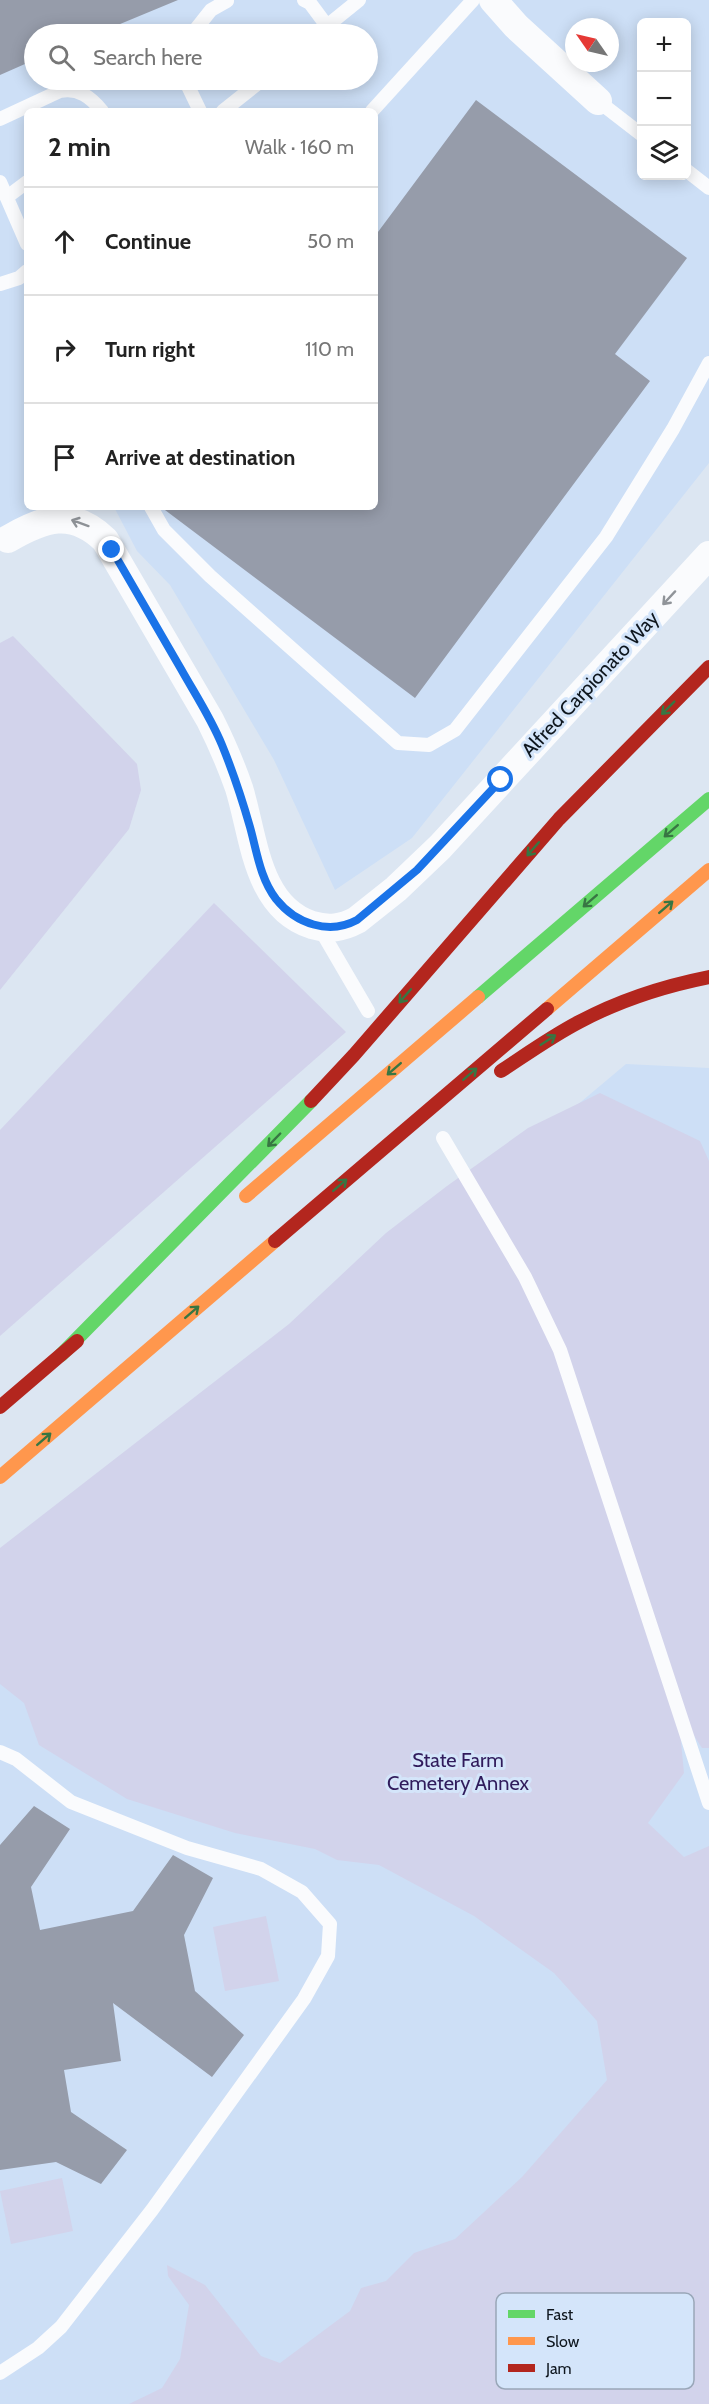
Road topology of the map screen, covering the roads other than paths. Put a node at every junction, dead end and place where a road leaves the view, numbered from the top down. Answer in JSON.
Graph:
{"nodes":[{"id":1,"x":304,"y":0,"type":"edge"},
{"id":2,"x":359,"y":0,"type":"edge"},
{"id":3,"x":474,"y":0,"type":"edge"},
{"id":4,"x":493,"y":0,"type":"edge"},
{"id":5,"x":228,"y":1,"type":"edge"},
{"id":6,"x":200,"y":24,"type":"edge"},
{"id":7,"x":319,"y":24,"type":"edge"},
{"id":8,"x":329,"y":24,"type":"edge"},
{"id":9,"x":65,"y":90,"type":"edge"},
{"id":10,"x":72,"y":90,"type":"edge"},
{"id":11,"x":190,"y":90,"type":"edge"},
{"id":12,"x":249,"y":90,"type":"edge"},
{"id":13,"x":598,"y":102,"type":"joint"},
{"id":14,"x":99,"y":108,"type":"edge"},
{"id":15,"x":199,"y":108,"type":"edge"},
{"id":16,"x":227,"y":108,"type":"edge"},
{"id":17,"x":375,"y":108,"type":"edge"},
{"id":18,"x":0,"y":119,"type":"edge"},
{"id":19,"x":637,"y":131,"type":"edge"},
{"id":20,"x":691,"y":173,"type":"edge"},
{"id":21,"x":0,"y":182,"type":"edge"},
{"id":22,"x":24,"y":184,"type":"edge"},
{"id":23,"x":709,"y":188,"type":"edge"},
{"id":24,"x":7,"y":197,"type":"junction"},
{"id":25,"x":24,"y":237,"type":"edge"},
{"id":26,"x":24,"y":274,"type":"edge"},
{"id":27,"x":0,"y":284,"type":"edge"},
{"id":28,"x":709,"y":363,"type":"edge"},
{"id":29,"x":152,"y":510,"type":"edge"},
{"id":30,"x":3,"y":535,"type":"edge"},
{"id":31,"x":709,"y":555,"type":"edge"},
{"id":32,"x":709,"y":666,"type":"edge"},
{"id":33,"x":709,"y":799,"type":"edge"},
{"id":34,"x":709,"y":870,"type":"edge"},
{"id":35,"x":319,"y":927,"type":"junction"},
{"id":36,"x":709,"y":977,"type":"edge"},
{"id":37,"x":368,"y":1011,"type":"dead end"},
{"id":38,"x":409,"y":1126,"type":"junction"},
{"id":39,"x":443,"y":1138,"type":"dead end"},
{"id":40,"x":234,"y":1207,"type":"dead end"},
{"id":41,"x":189,"y":1246,"type":"dead end"},
{"id":42,"x":61,"y":1355,"type":"junction"},
{"id":43,"x":0,"y":1407,"type":"edge"},
{"id":44,"x":0,"y":1478,"type":"edge"},
{"id":45,"x":0,"y":1752,"type":"edge"},
{"id":46,"x":709,"y":1803,"type":"edge"},
{"id":47,"x":0,"y":2373,"type":"edge"}],
"edges":[{"from":1,"to":7,"type":"lane"},
{"from":2,"to":8,"type":"lane"},
{"from":3,"to":17,"type":"lane"},
{"from":4,"to":13,"type":"street"},
{"from":5,"to":6,"type":"lane"},
{"from":9,"to":18,"type":"lane"},
{"from":10,"to":14,"type":"lane"},
{"from":11,"to":15,"type":"lane"},
{"from":12,"to":16,"type":"lane"},
{"from":13,"to":19,"type":"lane"},
{"from":20,"to":23,"type":"lane"},
{"from":21,"to":24,"type":"lane"},
{"from":22,"to":24,"type":"lane"},
{"from":24,"to":25,"type":"lane"},
{"from":26,"to":27,"type":"lane"},
{"from":28,"to":29,"type":"lane"},
{"from":35,"to":30,"type":"street","one_way":true},
{"from":31,"to":35,"type":"street","name":"Alfred Carpionato Way","one_way":true},
{"from":32,"to":42,"type":"highway","one_way":true},
{"from":33,"to":40,"type":"highway","one_way":true},
{"from":38,"to":34,"type":"highway","one_way":true},
{"from":35,"to":37,"type":"lane"},
{"from":38,"to":36,"type":"highway","one_way":true},
{"from":44,"to":38,"type":"highway","one_way":true},
{"from":39,"to":46,"type":"lane"},
{"from":41,"to":42,"type":"highway"},
{"from":42,"to":43,"type":"highway"},
{"from":45,"to":47,"type":"lane"}]}
